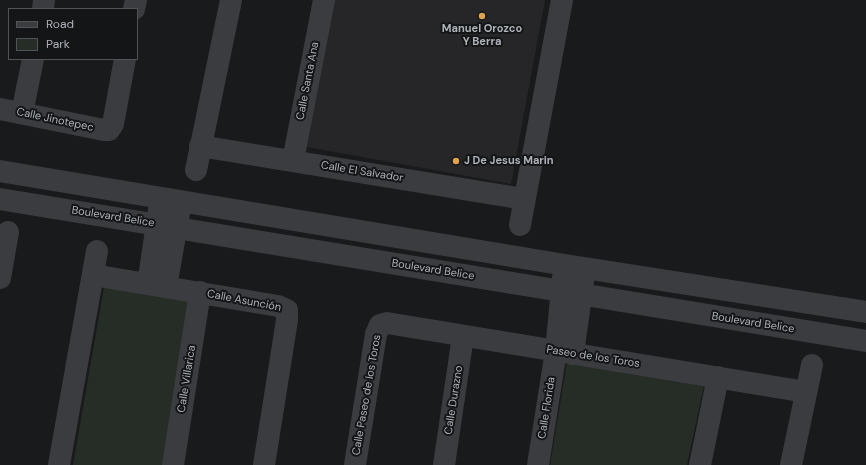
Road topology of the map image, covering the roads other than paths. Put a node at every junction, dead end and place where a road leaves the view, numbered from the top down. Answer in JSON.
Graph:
{"nodes":[{"id":1,"x":231,"y":0,"type":"edge"},
{"id":2,"x":324,"y":0,"type":"edge"},
{"id":3,"x":562,"y":0,"type":"edge"},
{"id":4,"x":33,"y":60,"type":"edge"},
{"id":5,"x":125,"y":60,"type":"edge"},
{"id":6,"x":0,"y":109,"type":"edge"},
{"id":7,"x":22,"y":113,"type":"junction"},
{"id":8,"x":200,"y":146,"type":"junction"},
{"id":9,"x":293,"y":161,"type":"junction"},
{"id":10,"x":196,"y":170,"type":"dead end"},
{"id":11,"x":0,"y":171,"type":"edge"},
{"id":12,"x":0,"y":198,"type":"edge"},
{"id":13,"x":524,"y":199,"type":"junction"},
{"id":14,"x":171,"y":200,"type":"junction"},
{"id":15,"x":520,"y":225,"type":"dead end"},
{"id":16,"x":167,"y":226,"type":"junction"},
{"id":17,"x":8,"y":232,"type":"dead end"},
{"id":18,"x":97,"y":251,"type":"dead end"},
{"id":19,"x":1,"y":265,"type":"edge"},
{"id":20,"x":575,"y":266,"type":"junction"},
{"id":21,"x":93,"y":275,"type":"junction"},
{"id":22,"x":157,"y":286,"type":"junction"},
{"id":23,"x":200,"y":292,"type":"junction"},
{"id":24,"x":571,"y":293,"type":"junction"},
{"id":25,"x":866,"y":312,"type":"edge"},
{"id":26,"x":380,"y":325,"type":"joint"},
{"id":27,"x":464,"y":336,"type":"junction"},
{"id":28,"x":866,"y":342,"type":"edge"},
{"id":29,"x":565,"y":352,"type":"junction"},
{"id":30,"x":812,"y":365,"type":"dead end"},
{"id":31,"x":718,"y":377,"type":"junction"},
{"id":32,"x":806,"y":392,"type":"junction"},
{"id":33,"x":59,"y":465,"type":"edge"},
{"id":34,"x":173,"y":465,"type":"edge"},
{"id":35,"x":264,"y":465,"type":"edge"},
{"id":36,"x":355,"y":465,"type":"edge"},
{"id":37,"x":444,"y":465,"type":"edge"},
{"id":38,"x":538,"y":465,"type":"edge"},
{"id":39,"x":700,"y":465,"type":"edge"},
{"id":40,"x":791,"y":465,"type":"edge"}],
"edges":[{"from":1,"to":8,"type":"street"},
{"from":2,"to":9,"type":"street","name":"Calle Santa Ana"},
{"from":3,"to":13,"type":"street"},
{"from":4,"to":7,"type":"street"},
{"from":5,"to":7,"type":"street","name":"Calle Jinotepec"},
{"from":6,"to":7,"type":"street","name":"Calle Jinotepec"},
{"from":8,"to":9,"type":"street","name":"Calle El Salvador"},
{"from":8,"to":10,"type":"street"},
{"from":9,"to":13,"type":"street","name":"Calle El Salvador"},
{"from":11,"to":14,"type":"street"},
{"from":12,"to":16,"type":"street","name":"Boulevard Belice"},
{"from":13,"to":15,"type":"street"},
{"from":14,"to":16,"type":"street"},
{"from":14,"to":20,"type":"street"},
{"from":16,"to":22,"type":"street"},
{"from":16,"to":24,"type":"street","name":"Boulevard Belice"},
{"from":17,"to":19,"type":"street"},
{"from":18,"to":21,"type":"street"},
{"from":20,"to":24,"type":"street","name":"Calle Florida"},
{"from":20,"to":25,"type":"street"},
{"from":21,"to":22,"type":"street","name":"Calle Asunción"},
{"from":21,"to":33,"type":"street"},
{"from":22,"to":23,"type":"street","name":"Calle Asunción"},
{"from":23,"to":34,"type":"street","name":"Calle Villarica"},
{"from":23,"to":35,"type":"street","name":"Calle Asunción"},
{"from":24,"to":28,"type":"street","name":"Boulevard Belice"},
{"from":24,"to":29,"type":"street","name":"Calle Florida"},
{"from":26,"to":27,"type":"street","name":"Paseo de los Toros"},
{"from":26,"to":36,"type":"street","name":"Calle Paseo de los Toros"},
{"from":27,"to":29,"type":"street","name":"Paseo de los Toros"},
{"from":27,"to":37,"type":"street","name":"Calle Durazno"},
{"from":29,"to":31,"type":"street","name":"Paseo de los Toros"},
{"from":29,"to":38,"type":"street","name":"Calle Florida"},
{"from":30,"to":32,"type":"street"},
{"from":31,"to":32,"type":"street","name":"Paseo de los Toros"},
{"from":31,"to":39,"type":"street"},
{"from":32,"to":40,"type":"street"}]}
